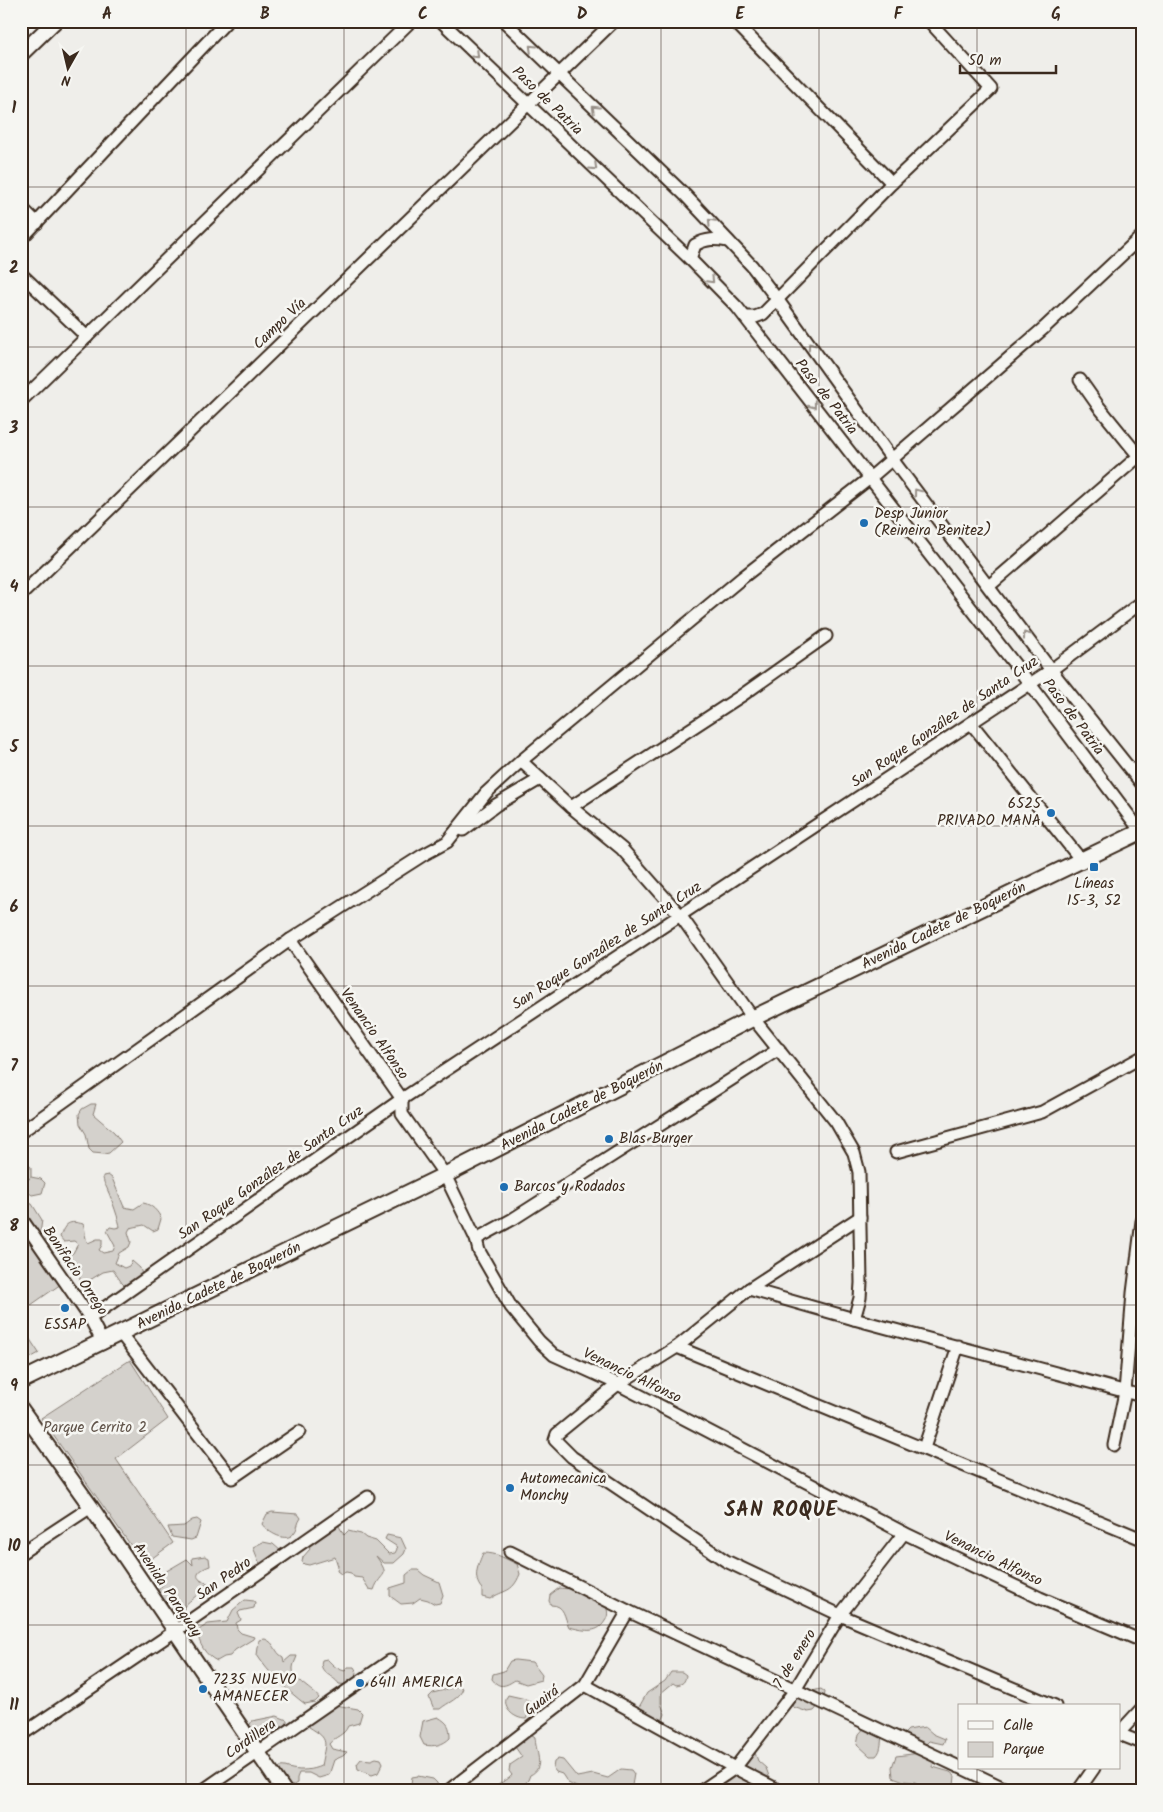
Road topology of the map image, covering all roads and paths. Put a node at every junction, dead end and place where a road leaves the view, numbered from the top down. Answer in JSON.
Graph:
{"nodes":[{"id":1,"x":55,"y":21,"type":"edge"},
{"id":2,"x":227,"y":21,"type":"edge"},
{"id":3,"x":412,"y":21,"type":"edge"},
{"id":4,"x":441,"y":21,"type":"edge"},
{"id":5,"x":504,"y":21,"type":"edge"},
{"id":6,"x":614,"y":21,"type":"edge"},
{"id":7,"x":734,"y":21,"type":"edge"},
{"id":8,"x":929,"y":21,"type":"edge"},
{"id":9,"x":21,"y":54,"type":"edge"},
{"id":10,"x":560,"y":75,"type":"junction"},
{"id":11,"x":529,"y":105,"type":"junction"},
{"id":12,"x":892,"y":183,"type":"junction"},
{"id":13,"x":21,"y":207,"type":"edge"},
{"id":14,"x":37,"y":223,"type":"junction"},
{"id":15,"x":1142,"y":236,"type":"edge"},
{"id":16,"x":21,"y":239,"type":"edge"},
{"id":17,"x":728,"y":241,"type":"junction"},
{"id":18,"x":690,"y":259,"type":"junction"},
{"id":19,"x":21,"y":274,"type":"edge"},
{"id":20,"x":777,"y":299,"type":"junction"},
{"id":21,"x":745,"y":317,"type":"junction"},
{"id":22,"x":87,"y":337,"type":"junction"},
{"id":23,"x":1080,"y":380,"type":"dead end"},
{"id":24,"x":21,"y":401,"type":"edge"},
{"id":25,"x":1140,"y":458,"type":"edge"},
{"id":26,"x":892,"y":459,"type":"junction"},
{"id":27,"x":870,"y":478,"type":"junction"},
{"id":28,"x":989,"y":586,"type":"junction"},
{"id":29,"x":21,"y":595,"type":"edge"},
{"id":30,"x":1142,"y":602,"type":"edge"},
{"id":31,"x":826,"y":636,"type":"dead end"},
{"id":32,"x":1052,"y":670,"type":"junction"},
{"id":33,"x":1030,"y":684,"type":"junction"},
{"id":34,"x":971,"y":723,"type":"junction"},
{"id":35,"x":521,"y":761,"type":"junction"},
{"id":36,"x":540,"y":779,"type":"junction"},
{"id":37,"x":1142,"y":784,"type":"edge"},
{"id":38,"x":571,"y":807,"type":"junction"},
{"id":39,"x":1141,"y":832,"type":"edge"},
{"id":40,"x":450,"y":839,"type":"junction"},
{"id":41,"x":1080,"y":860,"type":"junction"},
{"id":42,"x":680,"y":915,"type":"junction"},
{"id":43,"x":290,"y":940,"type":"junction"},
{"id":44,"x":753,"y":1018,"type":"junction"},
{"id":45,"x":779,"y":1049,"type":"junction"},
{"id":46,"x":1142,"y":1057,"type":"edge"},
{"id":47,"x":402,"y":1099,"type":"junction"},
{"id":48,"x":21,"y":1132,"type":"edge"},
{"id":49,"x":896,"y":1152,"type":"dead end"},
{"id":50,"x":444,"y":1176,"type":"junction"},
{"id":51,"x":860,"y":1217,"type":"junction"},
{"id":52,"x":21,"y":1218,"type":"edge"},
{"id":53,"x":1142,"y":1221,"type":"edge"},
{"id":54,"x":476,"y":1239,"type":"junction"},
{"id":55,"x":749,"y":1289,"type":"junction"},
{"id":56,"x":1137,"y":1293,"type":"edge"},
{"id":57,"x":90,"y":1318,"type":"junction"},
{"id":58,"x":854,"y":1319,"type":"junction"},
{"id":59,"x":121,"y":1334,"type":"junction"},
{"id":60,"x":103,"y":1343,"type":"junction"},
{"id":61,"x":958,"y":1346,"type":"junction"},
{"id":62,"x":677,"y":1347,"type":"junction"},
{"id":63,"x":21,"y":1381,"type":"edge"},
{"id":64,"x":618,"y":1384,"type":"junction"},
{"id":65,"x":1125,"y":1392,"type":"junction"},
{"id":66,"x":1142,"y":1396,"type":"edge"},
{"id":67,"x":21,"y":1409,"type":"edge"},
{"id":68,"x":299,"y":1432,"type":"dead end"},
{"id":69,"x":1114,"y":1445,"type":"dead end"},
{"id":70,"x":924,"y":1448,"type":"junction"},
{"id":71,"x":368,"y":1497,"type":"dead end"},
{"id":72,"x":91,"y":1507,"type":"junction"},
{"id":73,"x":904,"y":1533,"type":"junction"},
{"id":74,"x":1142,"y":1539,"type":"edge"},
{"id":75,"x":510,"y":1552,"type":"dead end"},
{"id":76,"x":21,"y":1553,"type":"edge"},
{"id":77,"x":628,"y":1611,"type":"junction"},
{"id":78,"x":840,"y":1614,"type":"junction"},
{"id":79,"x":175,"y":1631,"type":"junction"},
{"id":80,"x":1142,"y":1641,"type":"edge"},
{"id":81,"x":390,"y":1661,"type":"dead end"},
{"id":82,"x":585,"y":1685,"type":"junction"},
{"id":83,"x":795,"y":1690,"type":"junction"},
{"id":84,"x":1050,"y":1704,"type":"edge"},
{"id":85,"x":1142,"y":1708,"type":"edge"},
{"id":86,"x":1120,"y":1732,"type":"edge"},
{"id":87,"x":1120,"y":1733,"type":"edge"},
{"id":88,"x":21,"y":1735,"type":"edge"},
{"id":89,"x":1142,"y":1744,"type":"edge"},
{"id":90,"x":257,"y":1753,"type":"junction"},
{"id":91,"x":958,"y":1767,"type":"edge"},
{"id":92,"x":735,"y":1768,"type":"junction"},
{"id":93,"x":965,"y":1770,"type":"edge"},
{"id":94,"x":1093,"y":1770,"type":"edge"},
{"id":95,"x":202,"y":1791,"type":"edge"},
{"id":96,"x":284,"y":1791,"type":"edge"},
{"id":97,"x":448,"y":1791,"type":"edge"},
{"id":98,"x":701,"y":1791,"type":"edge"},
{"id":99,"x":780,"y":1791,"type":"edge"},
{"id":100,"x":1010,"y":1791,"type":"edge"},
{"id":101,"x":1078,"y":1791,"type":"edge"}],
"edges":[{"from":1,"to":9,"type":"street"},
{"from":2,"to":14,"type":"street"},
{"from":3,"to":22,"type":"street"},
{"from":4,"to":11,"type":"street","name":"Paso de Patria","one_way":true},
{"from":10,"to":5,"type":"street","name":"Paso de Patria","one_way":true},
{"from":6,"to":10,"type":"street","name":"Campo Vía"},
{"from":7,"to":12,"type":"street"},
{"from":8,"to":12,"type":"street"},
{"from":10,"to":11,"type":"street","name":"Campo Vía"},
{"from":17,"to":10,"type":"street","name":"Paso de Patria","one_way":true},
{"from":11,"to":18,"type":"street","name":"Paso de Patria","one_way":true},
{"from":11,"to":29,"type":"street","name":"Campo Vía"},
{"from":12,"to":20,"type":"street"},
{"from":13,"to":14,"type":"street"},
{"from":14,"to":16,"type":"street"},
{"from":15,"to":26,"type":"street"},
{"from":17,"to":18,"type":"street"},
{"from":17,"to":20,"type":"street","name":"Paso de Patria"},
{"from":18,"to":21,"type":"street","name":"Paso de Patria","one_way":true},
{"from":19,"to":22,"type":"street"},
{"from":20,"to":21,"type":"street"},
{"from":26,"to":20,"type":"street","name":"Paso de Patria","one_way":true},
{"from":21,"to":27,"type":"street","name":"Paso de Patria","one_way":true},
{"from":22,"to":24,"type":"street"},
{"from":23,"to":25,"type":"street"},
{"from":25,"to":28,"type":"street"},
{"from":26,"to":27,"type":"street"},
{"from":28,"to":26,"type":"street","name":"Paso de Patria","one_way":true},
{"from":27,"to":33,"type":"street","name":"Paso de Patria"},
{"from":27,"to":35,"type":"street"},
{"from":32,"to":28,"type":"street","name":"Paso de Patria","one_way":true},
{"from":30,"to":32,"type":"street","name":"San Roque González de Santa Cruz"},
{"from":31,"to":38,"type":"street"},
{"from":32,"to":33,"type":"street","name":"San Roque González de Santa Cruz"},
{"from":32,"to":37,"type":"street","name":"Paso de Patria"},
{"from":33,"to":34,"type":"street","name":"San Roque González de Santa Cruz"},
{"from":33,"to":39,"type":"street","name":"Paso de Patria"},
{"from":34,"to":41,"type":"street"},
{"from":34,"to":42,"type":"street","name":"San Roque González de Santa Cruz"},
{"from":35,"to":36,"type":"street"},
{"from":35,"to":40,"type":"street"},
{"from":36,"to":38,"type":"street"},
{"from":36,"to":40,"type":"street"},
{"from":38,"to":42,"type":"street"},
{"from":39,"to":41,"type":"main road","name":"Avenida Cadete de Boquerón"},
{"from":40,"to":43,"type":"street"},
{"from":41,"to":44,"type":"main road","name":"Avenida Cadete de Boquerón"},
{"from":42,"to":44,"type":"street"},
{"from":42,"to":47,"type":"street","name":"San Roque González de Santa Cruz"},
{"from":43,"to":47,"type":"street","name":"Venancio Alfonso"},
{"from":43,"to":48,"type":"street"},
{"from":44,"to":45,"type":"street"},
{"from":44,"to":50,"type":"main road","name":"Avenida Cadete de Boquerón"},
{"from":45,"to":51,"type":"street"},
{"from":45,"to":54,"type":"street"},
{"from":46,"to":49,"type":"street"},
{"from":47,"to":50,"type":"street","name":"Venancio Alfonso"},
{"from":47,"to":57,"type":"street","name":"San Roque González de Santa Cruz"},
{"from":50,"to":54,"type":"street","name":"Venancio Alfonso"},
{"from":50,"to":59,"type":"main road","name":"Avenida Cadete de Boquerón"},
{"from":51,"to":55,"type":"street"},
{"from":51,"to":58,"type":"street"},
{"from":52,"to":57,"type":"street","name":"Bonifacio Orrego"},
{"from":53,"to":56,"type":"street"},
{"from":54,"to":64,"type":"street","name":"Venancio Alfonso"},
{"from":55,"to":58,"type":"street"},
{"from":55,"to":62,"type":"street"},
{"from":56,"to":65,"type":"street"},
{"from":57,"to":60,"type":"street","name":"Bonifacio Orrego"},
{"from":58,"to":61,"type":"street"},
{"from":59,"to":60,"type":"main road","name":"Avenida Cadete de Boquerón"},
{"from":59,"to":68,"type":"street"},
{"from":60,"to":63,"type":"main road","name":"Avenida Cadete de Boquerón"},
{"from":61,"to":65,"type":"street"},
{"from":61,"to":70,"type":"street"},
{"from":62,"to":64,"type":"street"},
{"from":62,"to":70,"type":"street"},
{"from":64,"to":73,"type":"street","name":"Venancio Alfonso"},
{"from":64,"to":78,"type":"street"},
{"from":65,"to":66,"type":"street"},
{"from":65,"to":69,"type":"street"},
{"from":67,"to":72,"type":"street","name":"Avenida Paraguay"},
{"from":70,"to":74,"type":"street"},
{"from":71,"to":79,"type":"street","name":"San Pedro"},
{"from":72,"to":76,"type":"street"},
{"from":72,"to":79,"type":"street","name":"Avenida Paraguay"},
{"from":73,"to":78,"type":"street","name":"7 de enero"},
{"from":73,"to":80,"type":"street","name":"Venancio Alfonso"},
{"from":75,"to":77,"type":"street"},
{"from":77,"to":82,"type":"street","name":"Guairá"},
{"from":77,"to":83,"type":"street"},
{"from":78,"to":83,"type":"street","name":"7 de enero"},
{"from":78,"to":84,"type":"street"},
{"from":79,"to":88,"type":"street","name":"San Pedro"},
{"from":79,"to":90,"type":"street","name":"Avenida Paraguay"},
{"from":81,"to":90,"type":"street","name":"Cordillera"},
{"from":82,"to":92,"type":"street"},
{"from":82,"to":97,"type":"street","name":"Guairá"},
{"from":83,"to":91,"type":"street"},
{"from":83,"to":92,"type":"street","name":"7 de enero"},
{"from":85,"to":86,"type":"street"},
{"from":87,"to":89,"type":"street"},
{"from":90,"to":95,"type":"street","name":"Cordillera"},
{"from":90,"to":96,"type":"street","name":"Avenida Paraguay"},
{"from":92,"to":98,"type":"street","name":"7 de enero"},
{"from":92,"to":99,"type":"street"},
{"from":93,"to":100,"type":"street"},
{"from":94,"to":101,"type":"street"}]}
